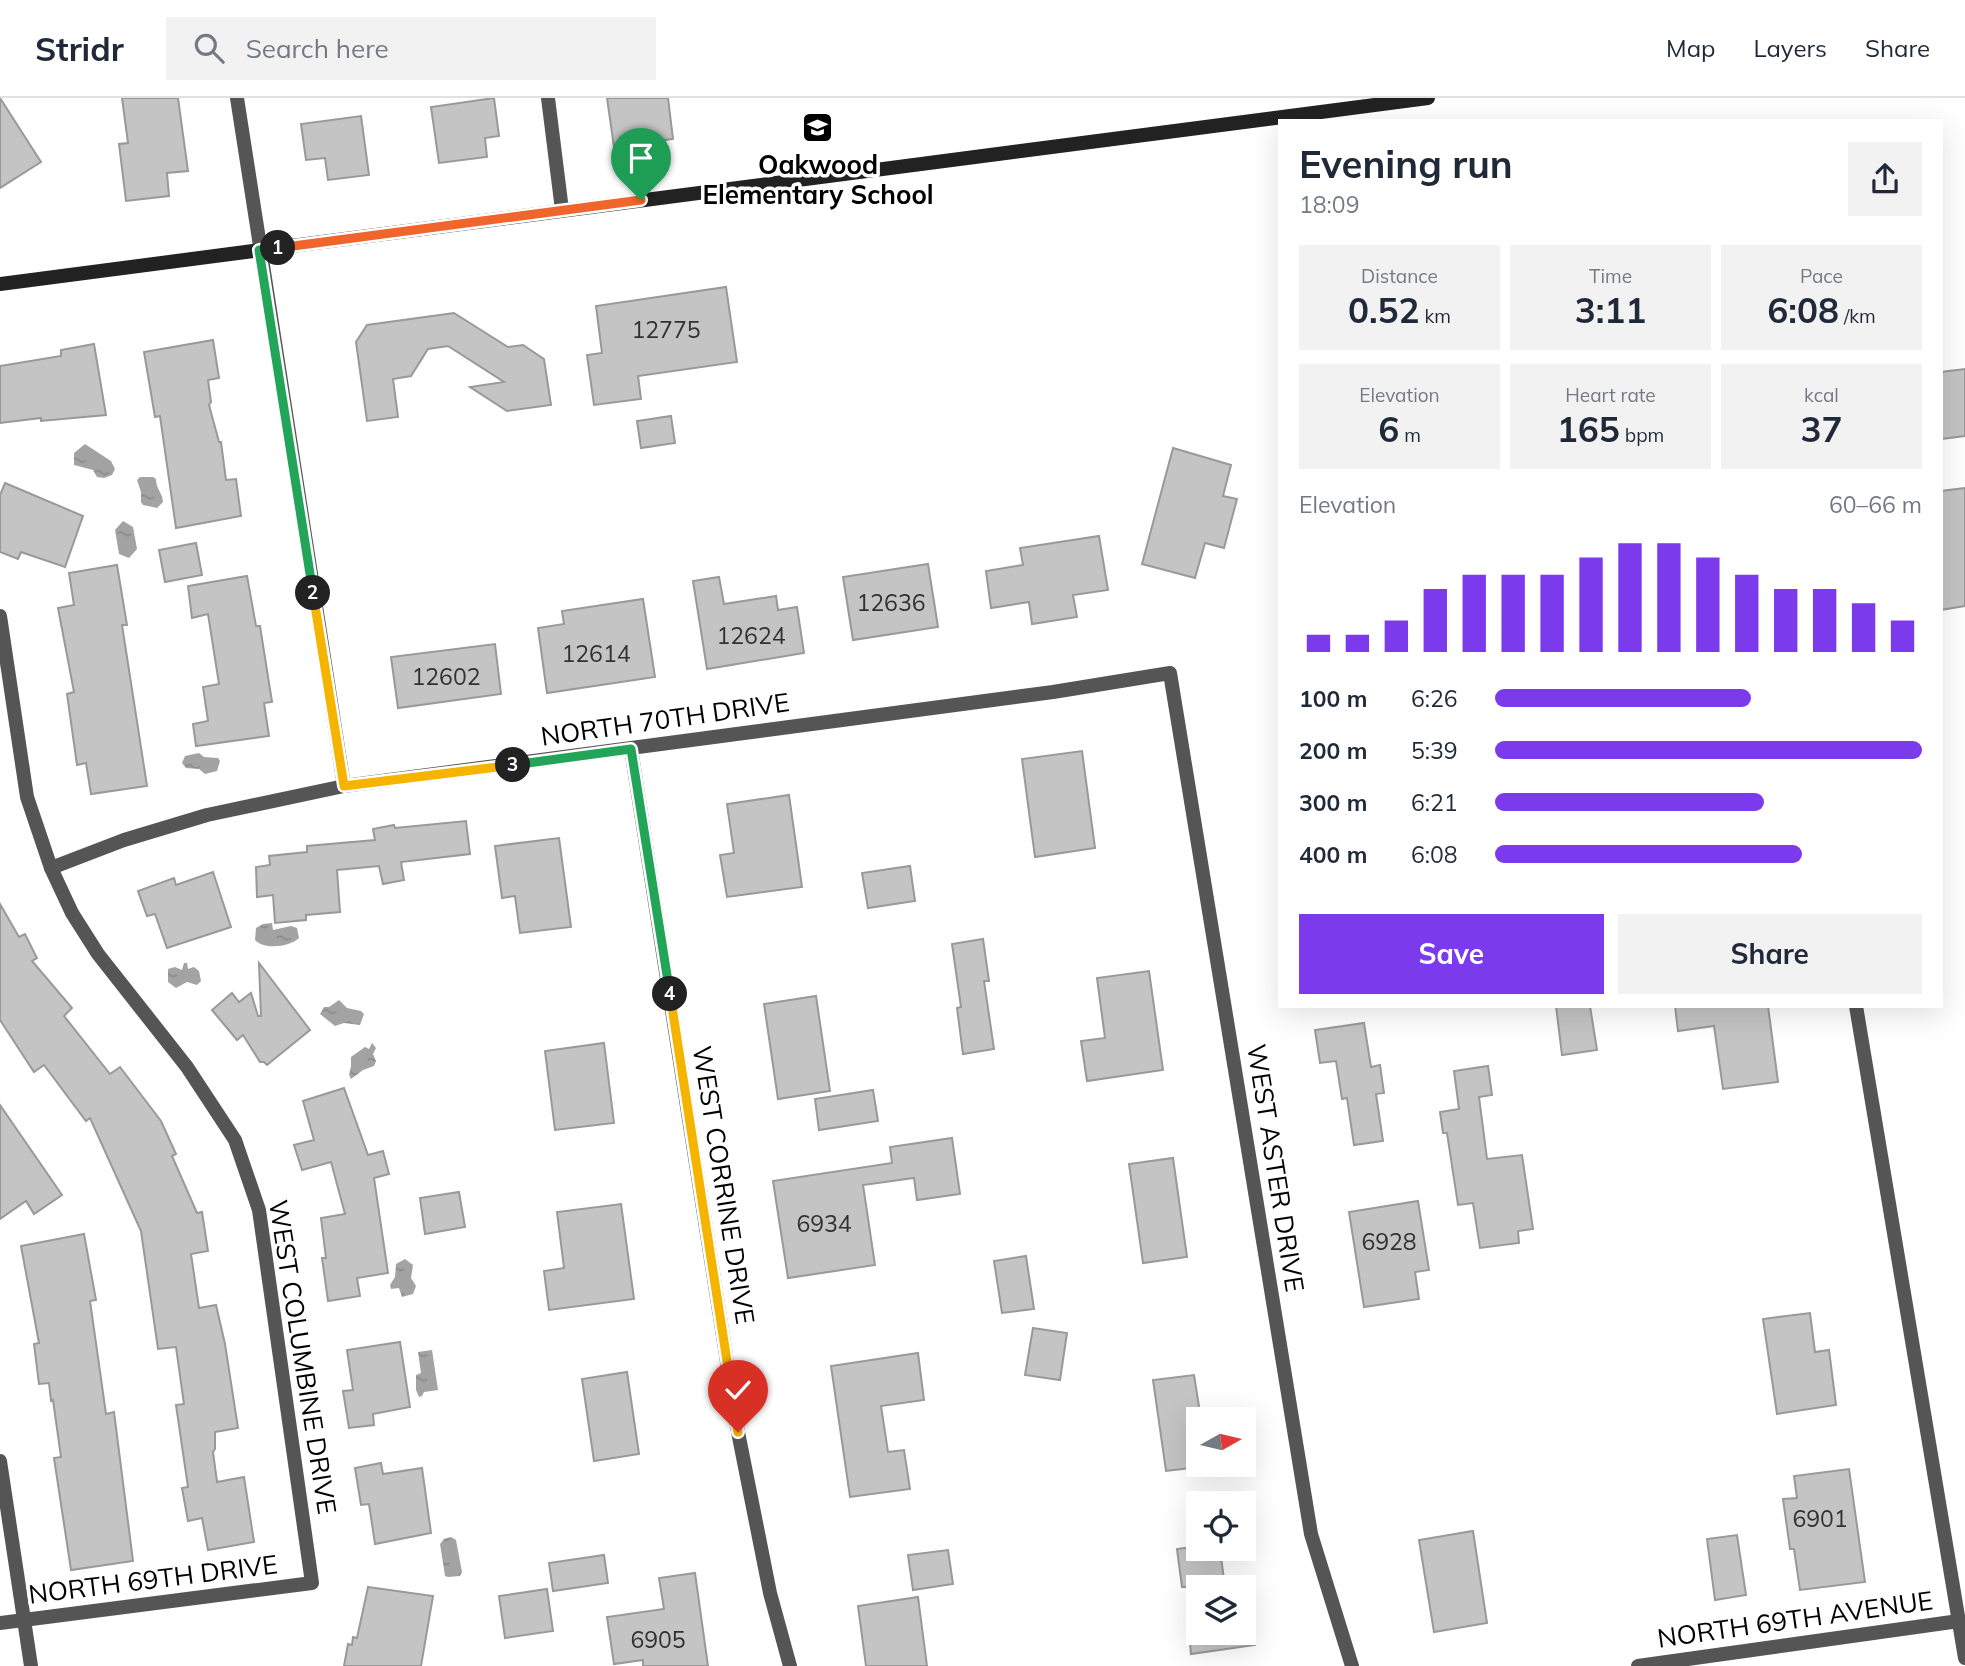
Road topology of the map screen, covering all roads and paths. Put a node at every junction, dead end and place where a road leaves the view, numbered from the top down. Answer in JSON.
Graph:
{"nodes":[{"id":1,"x":237,"y":98,"type":"edge"},
{"id":2,"x":548,"y":98,"type":"edge"},
{"id":3,"x":1428,"y":98,"type":"edge"},
{"id":4,"x":562,"y":210,"type":"junction"},
{"id":5,"x":259,"y":250,"type":"junction"},
{"id":6,"x":0,"y":284,"type":"edge"},
{"id":7,"x":0,"y":616,"type":"edge"},
{"id":8,"x":1170,"y":673,"type":"joint"},
{"id":9,"x":631,"y":749,"type":"junction"},
{"id":10,"x":344,"y":786,"type":"junction"},
{"id":11,"x":51,"y":868,"type":"junction"},
{"id":12,"x":1856,"y":1008,"type":"edge"},
{"id":13,"x":0,"y":1461,"type":"edge"},
{"id":14,"x":312,"y":1583,"type":"joint"},
{"id":15,"x":24,"y":1620,"type":"junction"},
{"id":16,"x":1959,"y":1621,"type":"junction"},
{"id":17,"x":0,"y":1623,"type":"edge"},
{"id":18,"x":1965,"y":1658,"type":"edge"},
{"id":19,"x":31,"y":1666,"type":"edge"},
{"id":20,"x":790,"y":1666,"type":"edge"},
{"id":21,"x":1352,"y":1666,"type":"edge"},
{"id":22,"x":1638,"y":1666,"type":"edge"}],
"edges":[{"from":1,"to":5,"type":"street"},
{"from":2,"to":4,"type":"street"},
{"from":3,"to":4,"type":"street"},
{"from":4,"to":5,"type":"street"},
{"from":5,"to":6,"type":"street"},
{"from":5,"to":10,"type":"street"},
{"from":7,"to":11,"type":"street","name":"WEST COLUMBINE DRIVE"},
{"from":8,"to":9,"type":"street","name":"NORTH 70TH DRIVE"},
{"from":8,"to":21,"type":"street","name":"WEST ASTER DRIVE"},
{"from":9,"to":10,"type":"street","name":"NORTH 70TH DRIVE"},
{"from":9,"to":20,"type":"street","name":"WEST CORRINE DRIVE"},
{"from":10,"to":11,"type":"street","name":"NORTH 70TH DRIVE"},
{"from":11,"to":14,"type":"street","name":"WEST COLUMBINE DRIVE"},
{"from":12,"to":16,"type":"street"},
{"from":13,"to":15,"type":"street"},
{"from":14,"to":15,"type":"street","name":"NORTH 69TH DRIVE"},
{"from":15,"to":17,"type":"street","name":"NORTH 69TH DRIVE"},
{"from":15,"to":19,"type":"street"},
{"from":16,"to":18,"type":"street"},
{"from":16,"to":22,"type":"street","name":"NORTH 69TH AVENUE"}]}
